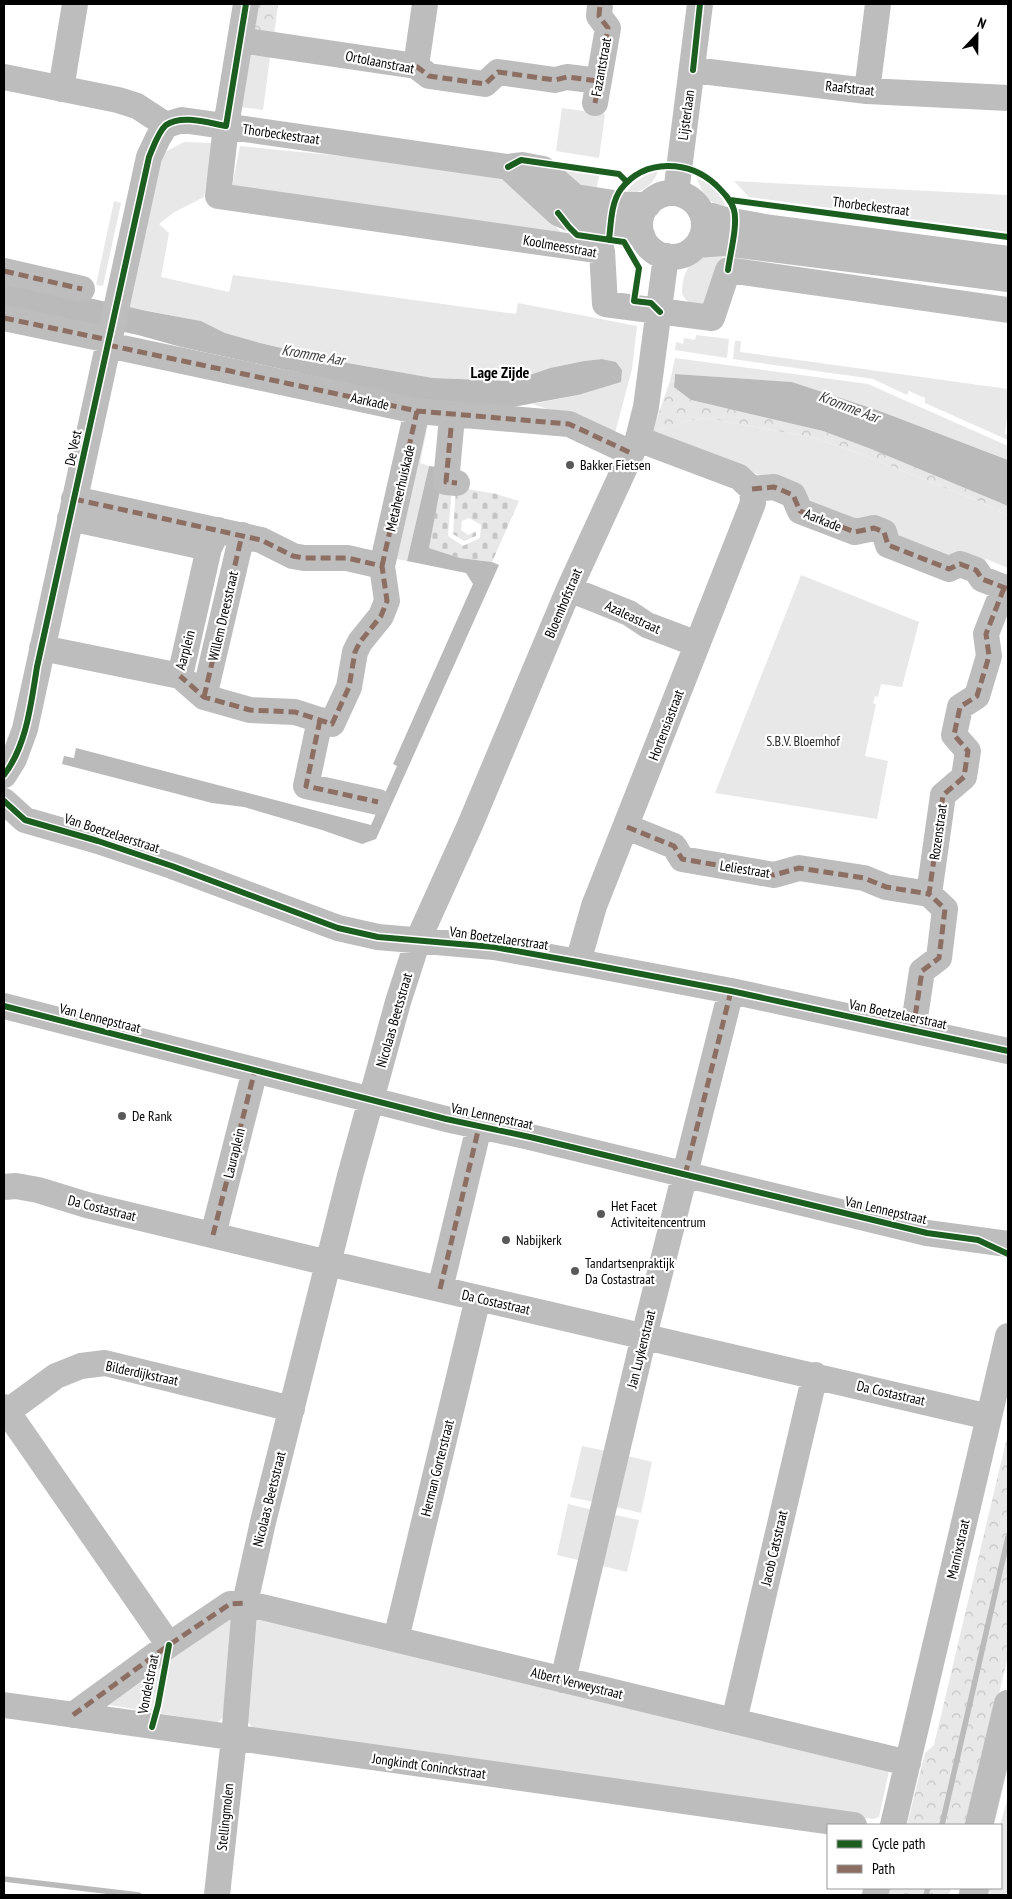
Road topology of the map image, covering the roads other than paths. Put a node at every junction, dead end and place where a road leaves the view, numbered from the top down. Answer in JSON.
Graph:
{"nodes":[{"id":1,"x":75,"y":4,"type":"edge"},
{"id":2,"x":246,"y":4,"type":"edge"},
{"id":3,"x":425,"y":4,"type":"edge"},
{"id":4,"x":600,"y":4,"type":"edge"},
{"id":5,"x":700,"y":4,"type":"edge"},
{"id":6,"x":878,"y":4,"type":"edge"},
{"id":7,"x":240,"y":40,"type":"junction"},
{"id":8,"x":416,"y":66,"type":"junction"},
{"id":9,"x":693,"y":70,"type":"junction"},
{"id":10,"x":4,"y":77,"type":"edge"},
{"id":11,"x":61,"y":89,"type":"junction"},
{"id":12,"x":867,"y":91,"type":"junction"},
{"id":13,"x":597,"y":92,"type":"joint"},
{"id":14,"x":1008,"y":98,"type":"edge"},
{"id":15,"x":166,"y":126,"type":"junction"},
{"id":16,"x":226,"y":126,"type":"junction"},
{"id":17,"x":508,"y":167,"type":"junction"},
{"id":18,"x":676,"y":193,"type":"junction"},
{"id":19,"x":648,"y":205,"type":"junction"},
{"id":20,"x":702,"y":213,"type":"junction"},
{"id":21,"x":642,"y":235,"type":"junction"},
{"id":22,"x":697,"y":245,"type":"junction"},
{"id":23,"x":666,"y":256,"type":"junction"},
{"id":24,"x":1008,"y":258,"type":"edge"},
{"id":25,"x":4,"y":271,"type":"edge"},
{"id":26,"x":1008,"y":279,"type":"edge"},
{"id":27,"x":82,"y":289,"type":"dead end"},
{"id":28,"x":1008,"y":310,"type":"edge"},
{"id":29,"x":660,"y":312,"type":"junction"},
{"id":30,"x":4,"y":318,"type":"edge"},
{"id":31,"x":108,"y":343,"type":"junction"},
{"id":32,"x":417,"y":411,"type":"junction"},
{"id":33,"x":451,"y":428,"type":"dead end"},
{"id":34,"x":635,"y":446,"type":"junction"},
{"id":35,"x":457,"y":483,"type":"dead end"},
{"id":36,"x":752,"y":489,"type":"junction"},
{"id":37,"x":72,"y":508,"type":"junction"},
{"id":38,"x":223,"y":538,"type":"junction"},
{"id":39,"x":382,"y":566,"type":"junction"},
{"id":40,"x":1006,"y":588,"type":"edge"},
{"id":41,"x":568,"y":589,"type":"junction"},
{"id":42,"x":697,"y":644,"type":"junction"},
{"id":43,"x":42,"y":648,"type":"junction"},
{"id":44,"x":180,"y":676,"type":"junction"},
{"id":45,"x":204,"y":697,"type":"junction"},
{"id":46,"x":320,"y":720,"type":"junction"},
{"id":47,"x":12,"y":743,"type":"edge"},
{"id":48,"x":4,"y":775,"type":"edge"},
{"id":49,"x":4,"y":801,"type":"edge"},
{"id":50,"x":378,"y":802,"type":"dead end"},
{"id":51,"x":627,"y":827,"type":"junction"},
{"id":52,"x":930,"y":894,"type":"junction"},
{"id":53,"x":418,"y":940,"type":"junction"},
{"id":54,"x":578,"y":962,"type":"junction"},
{"id":55,"x":731,"y":991,"type":"junction"},
{"id":56,"x":4,"y":1006,"type":"edge"},
{"id":57,"x":913,"y":1030,"type":"junction"},
{"id":58,"x":1008,"y":1051,"type":"edge"},
{"id":59,"x":255,"y":1070,"type":"junction"},
{"id":60,"x":372,"y":1100,"type":"junction"},
{"id":61,"x":479,"y":1126,"type":"junction"},
{"id":62,"x":685,"y":1175,"type":"junction"},
{"id":63,"x":4,"y":1187,"type":"edge"},
{"id":64,"x":213,"y":1235,"type":"junction"},
{"id":65,"x":1008,"y":1244,"type":"edge"},
{"id":66,"x":328,"y":1263,"type":"junction"},
{"id":67,"x":440,"y":1288,"type":"junction"},
{"id":68,"x":478,"y":1298,"type":"junction"},
{"id":69,"x":644,"y":1336,"type":"junction"},
{"id":70,"x":1008,"y":1336,"type":"edge"},
{"id":71,"x":815,"y":1375,"type":"junction"},
{"id":72,"x":292,"y":1409,"type":"junction"},
{"id":73,"x":5,"y":1411,"type":"edge"},
{"id":74,"x":989,"y":1416,"type":"junction"},
{"id":75,"x":245,"y":1603,"type":"junction"},
{"id":76,"x":396,"y":1639,"type":"junction"},
{"id":77,"x":169,"y":1645,"type":"junction"},
{"id":78,"x":563,"y":1680,"type":"junction"},
{"id":79,"x":1008,"y":1704,"type":"edge"},
{"id":80,"x":4,"y":1705,"type":"edge"},
{"id":81,"x":73,"y":1715,"type":"junction"},
{"id":82,"x":734,"y":1721,"type":"junction"},
{"id":83,"x":234,"y":1738,"type":"junction"},
{"id":84,"x":1008,"y":1762,"type":"edge"},
{"id":85,"x":908,"y":1763,"type":"junction"},
{"id":86,"x":847,"y":1824,"type":"edge"},
{"id":87,"x":893,"y":1824,"type":"edge"},
{"id":88,"x":979,"y":1824,"type":"edge"},
{"id":89,"x":991,"y":1824,"type":"edge"},
{"id":90,"x":217,"y":1895,"type":"edge"}],
"edges":[{"from":1,"to":11,"type":"street"},
{"from":2,"to":7,"type":"street"},
{"from":3,"to":8,"type":"street"},
{"from":4,"to":13,"type":"street","name":"Fazantstraat"},
{"from":5,"to":9,"type":"street","name":"Lijsterlaan"},
{"from":6,"to":12,"type":"street"},
{"from":7,"to":8,"type":"street","name":"Ortolaanstraat"},
{"from":7,"to":16,"type":"street"},
{"from":8,"to":13,"type":"street","name":"Ortolaanstraat"},
{"from":9,"to":12,"type":"street","name":"Raafstraat"},
{"from":9,"to":18,"type":"street","name":"Lijsterlaan"},
{"from":10,"to":11,"type":"street"},
{"from":11,"to":15,"type":"street"},
{"from":12,"to":14,"type":"street","name":"Raafstraat"},
{"from":15,"to":16,"type":"street","name":"Thorbeckestraat"},
{"from":15,"to":31,"type":"street","name":"De Vest"},
{"from":16,"to":17,"type":"street","name":"Thorbeckestraat"},
{"from":16,"to":29,"type":"street","name":"Koolmeesstraat"},
{"from":17,"to":19,"type":"street","name":"Thorbeckestraat"},
{"from":17,"to":21,"type":"street"},
{"from":18,"to":19,"type":"street"},
{"from":18,"to":20,"type":"street"},
{"from":19,"to":21,"type":"street"},
{"from":20,"to":22,"type":"street"},
{"from":20,"to":24,"type":"street"},
{"from":21,"to":23,"type":"street"},
{"from":22,"to":23,"type":"street"},
{"from":22,"to":26,"type":"street"},
{"from":23,"to":29,"type":"street","name":"Bloemhofstraat"},
{"from":25,"to":27,"type":"street"},
{"from":28,"to":29,"type":"street","name":"Koolmeesstraat"},
{"from":29,"to":34,"type":"street","name":"Bloemhofstraat"},
{"from":30,"to":31,"type":"street","name":"Aarkade"},
{"from":31,"to":32,"type":"street","name":"Aarkade"},
{"from":31,"to":37,"type":"street","name":"De Vest"},
{"from":32,"to":34,"type":"street","name":"Aarkade"},
{"from":32,"to":39,"type":"street","name":"Metaheerhuiskade"},
{"from":33,"to":35,"type":"street"},
{"from":34,"to":36,"type":"street","name":"Aarkade"},
{"from":34,"to":41,"type":"street","name":"Bloemhofstraat"},
{"from":36,"to":40,"type":"street","name":"Aarkade"},
{"from":36,"to":42,"type":"street","name":"Hortensiastraat"},
{"from":37,"to":38,"type":"street"},
{"from":37,"to":43,"type":"street","name":"De Vest"},
{"from":38,"to":39,"type":"street"},
{"from":38,"to":44,"type":"street","name":"Aarplein"},
{"from":38,"to":45,"type":"street","name":"Willem Dreesstraat"},
{"from":39,"to":46,"type":"street"},
{"from":40,"to":52,"type":"street","name":"Rozenstraat"},
{"from":41,"to":42,"type":"street","name":"Azaleastraat"},
{"from":41,"to":53,"type":"street","name":"Bloemhofstraat"},
{"from":42,"to":51,"type":"street","name":"Hortensiastraat"},
{"from":43,"to":44,"type":"street","name":"Aarplein"},
{"from":43,"to":47,"type":"street","name":"De Vest"},
{"from":44,"to":45,"type":"street"},
{"from":45,"to":46,"type":"street"},
{"from":46,"to":50,"type":"street"},
{"from":47,"to":48,"type":"street","name":"De Vest"},
{"from":49,"to":53,"type":"street","name":"Van Boetzelaerstraat"},
{"from":51,"to":52,"type":"street","name":"Leliestraat"},
{"from":51,"to":54,"type":"street","name":"Hortensiastraat"},
{"from":52,"to":57,"type":"street"},
{"from":53,"to":54,"type":"street","name":"Van Boetzelaerstraat"},
{"from":53,"to":60,"type":"street","name":"Nicolaas Beetsstraat"},
{"from":54,"to":55,"type":"street","name":"Van Boetzelaerstraat"},
{"from":55,"to":57,"type":"street","name":"Van Boetzelaerstraat"},
{"from":55,"to":62,"type":"street","name":"Jan Luykenstraat"},
{"from":56,"to":59,"type":"street","name":"Van Lennepstraat"},
{"from":57,"to":58,"type":"street","name":"Van Boetzelaerstraat"},
{"from":59,"to":60,"type":"street","name":"Van Lennepstraat"},
{"from":59,"to":64,"type":"street","name":"Lauraplein"},
{"from":60,"to":61,"type":"street","name":"Van Lennepstraat"},
{"from":60,"to":66,"type":"street"},
{"from":61,"to":62,"type":"street","name":"Van Lennepstraat"},
{"from":61,"to":67,"type":"street"},
{"from":62,"to":65,"type":"street","name":"Van Lennepstraat"},
{"from":62,"to":69,"type":"street","name":"Jan Luykenstraat"},
{"from":63,"to":64,"type":"street","name":"Da Costastraat"},
{"from":64,"to":66,"type":"street","name":"Da Costastraat"},
{"from":66,"to":67,"type":"street","name":"Da Costastraat"},
{"from":66,"to":72,"type":"street","name":"Nicolaas Beetsstraat"},
{"from":67,"to":68,"type":"street","name":"Da Costastraat"},
{"from":68,"to":69,"type":"street","name":"Da Costastraat"},
{"from":68,"to":76,"type":"street","name":"Herman Gorterstraat"},
{"from":69,"to":71,"type":"street","name":"Da Costastraat"},
{"from":69,"to":78,"type":"street","name":"Jan Luykenstraat"},
{"from":70,"to":74,"type":"street","name":"Marnixstraat"},
{"from":71,"to":74,"type":"street","name":"Da Costastraat"},
{"from":71,"to":82,"type":"street","name":"Jacob Catsstraat"},
{"from":72,"to":73,"type":"street","name":"Bilderdijkstraat"},
{"from":72,"to":75,"type":"street","name":"Nicolaas Beetsstraat"},
{"from":73,"to":77,"type":"street","name":"Vondelstraat"},
{"from":74,"to":85,"type":"street","name":"Marnixstraat"},
{"from":75,"to":76,"type":"street","name":"Albert Verweystraat"},
{"from":75,"to":77,"type":"street"},
{"from":75,"to":83,"type":"street","name":"Nicolaas Beetsstraat"},
{"from":76,"to":78,"type":"street","name":"Albert Verweystraat"},
{"from":77,"to":81,"type":"street"},
{"from":78,"to":82,"type":"street","name":"Albert Verweystraat"},
{"from":79,"to":88,"type":"main road"},
{"from":80,"to":81,"type":"street","name":"Jongkindt Coninckstraat"},
{"from":81,"to":83,"type":"street","name":"Jongkindt Coninckstraat"},
{"from":82,"to":85,"type":"street","name":"Albert Verweystraat"},
{"from":83,"to":86,"type":"street","name":"Jongkindt Coninckstraat"},
{"from":83,"to":90,"type":"street","name":"Stellingmolen"},
{"from":84,"to":89,"type":"main road"},
{"from":85,"to":87,"type":"street","name":"Marnixstraat"}]}
